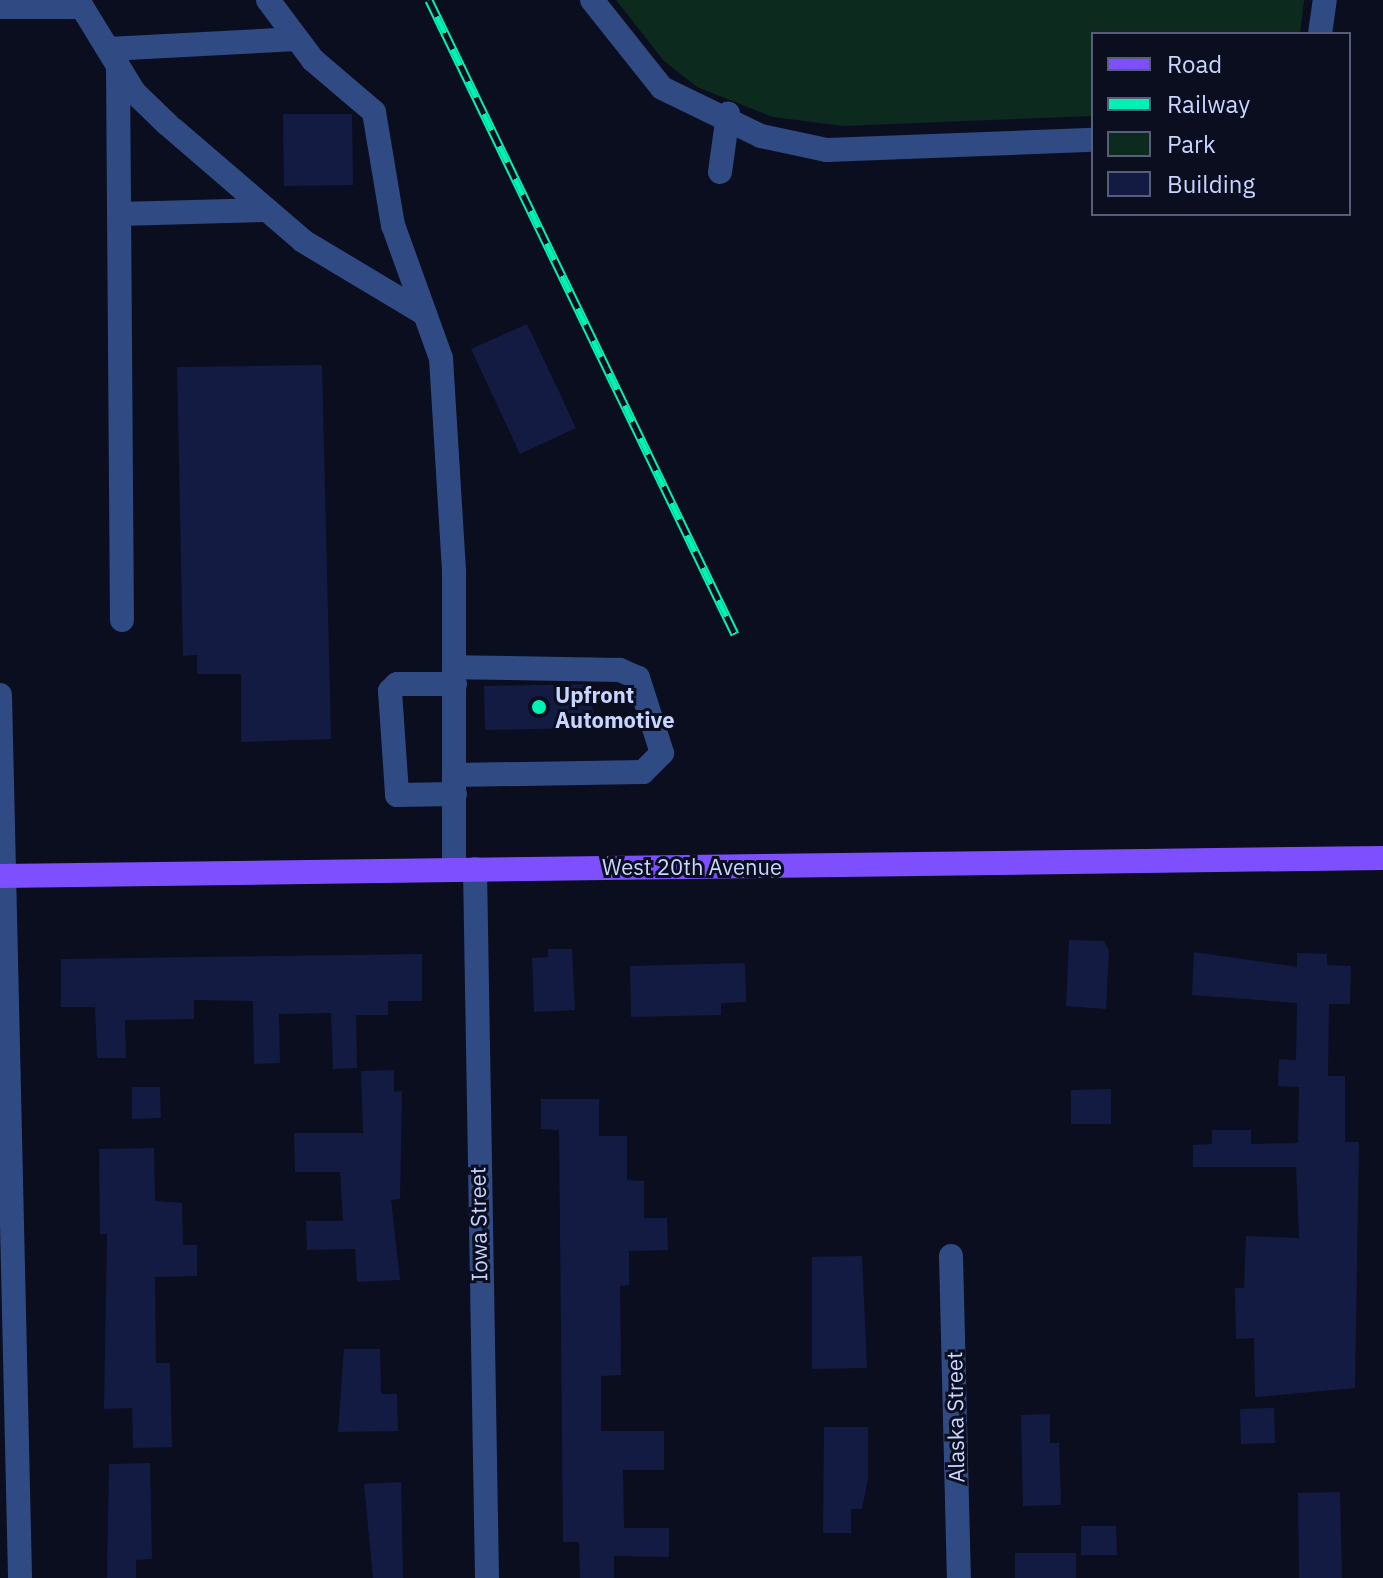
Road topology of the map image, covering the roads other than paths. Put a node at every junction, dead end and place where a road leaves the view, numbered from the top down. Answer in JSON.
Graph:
{"nodes":[{"id":1,"x":268,"y":0,"type":"edge"},
{"id":2,"x":592,"y":0,"type":"edge"},
{"id":3,"x":1325,"y":0,"type":"edge"},
{"id":4,"x":84,"y":4,"type":"edge"},
{"id":5,"x":0,"y":7,"type":"edge"},
{"id":6,"x":1320,"y":32,"type":"edge"},
{"id":7,"x":297,"y":39,"type":"junction"},
{"id":8,"x":113,"y":57,"type":"junction"},
{"id":9,"x":727,"y":120,"type":"junction"},
{"id":10,"x":1091,"y":140,"type":"edge"},
{"id":11,"x":720,"y":172,"type":"dead end"},
{"id":12,"x":264,"y":210,"type":"junction"},
{"id":13,"x":119,"y":214,"type":"junction"},
{"id":14,"x":425,"y":314,"type":"junction"},
{"id":15,"x":122,"y":620,"type":"dead end"},
{"id":16,"x":455,"y":676,"type":"junction"},
{"id":17,"x":0,"y":695,"type":"edge"},
{"id":18,"x":455,"y":784,"type":"junction"},
{"id":19,"x":1383,"y":858,"type":"edge"},
{"id":20,"x":464,"y":869,"type":"junction"},
{"id":21,"x":2,"y":876,"type":"edge"},
{"id":22,"x":951,"y":1256,"type":"dead end"},
{"id":23,"x":20,"y":1578,"type":"edge"},
{"id":24,"x":487,"y":1578,"type":"edge"},
{"id":25,"x":959,"y":1578,"type":"edge"}],
"edges":[{"from":1,"to":7,"type":"street","name":"Iowa Street"},
{"from":2,"to":9,"type":"street"},
{"from":3,"to":6,"type":"street"},
{"from":4,"to":5,"type":"street"},
{"from":4,"to":8,"type":"street"},
{"from":7,"to":8,"type":"street"},
{"from":7,"to":14,"type":"street","name":"Iowa Street"},
{"from":8,"to":12,"type":"street"},
{"from":8,"to":13,"type":"street"},
{"from":9,"to":10,"type":"street"},
{"from":9,"to":11,"type":"street"},
{"from":12,"to":13,"type":"street"},
{"from":12,"to":14,"type":"street"},
{"from":13,"to":15,"type":"street"},
{"from":14,"to":16,"type":"street","name":"Iowa Street"},
{"from":16,"to":18,"type":"street","name":"Iowa Street"},
{"from":16,"to":18,"type":"street"},
{"from":16,"to":18,"type":"street"},
{"from":17,"to":21,"type":"street"},
{"from":18,"to":20,"type":"street","name":"Iowa Street"},
{"from":19,"to":20,"type":"main road","name":"West 20th Avenue"},
{"from":20,"to":21,"type":"main road","name":"West 20th Avenue"},
{"from":20,"to":24,"type":"street","name":"Iowa Street"},
{"from":21,"to":23,"type":"street"},
{"from":22,"to":25,"type":"street","name":"Alaska Street"}]}
